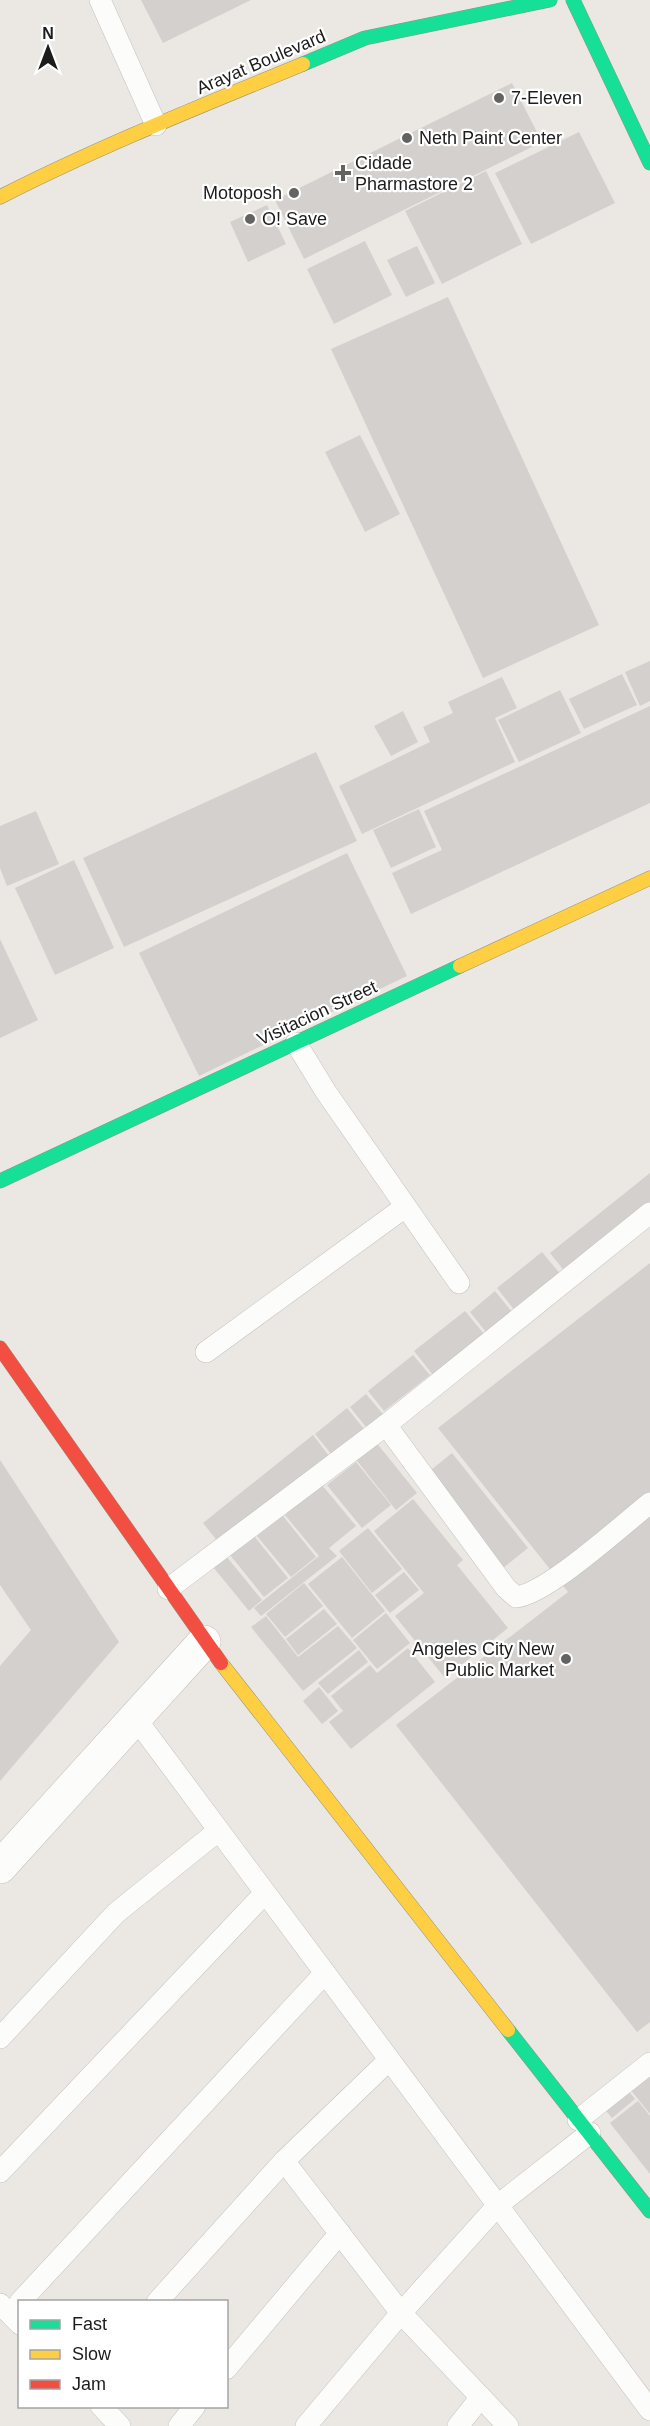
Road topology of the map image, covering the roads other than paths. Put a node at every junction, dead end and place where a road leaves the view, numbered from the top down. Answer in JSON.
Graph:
{"nodes":[{"id":1,"x":100,"y":0,"type":"edge"},
{"id":2,"x":550,"y":0,"type":"edge"},
{"id":3,"x":573,"y":0,"type":"edge"},
{"id":4,"x":156,"y":125,"type":"junction"},
{"id":5,"x":650,"y":163,"type":"edge"},
{"id":6,"x":0,"y":197,"type":"edge"},
{"id":7,"x":650,"y":878,"type":"edge"},
{"id":8,"x":296,"y":1043,"type":"junction"},
{"id":9,"x":3,"y":1173,"type":"edge"},
{"id":10,"x":405,"y":1207,"type":"junction"},
{"id":11,"x":650,"y":1213,"type":"edge"},
{"id":12,"x":459,"y":1283,"type":"dead end"},
{"id":13,"x":0,"y":1348,"type":"edge"},
{"id":14,"x":206,"y":1352,"type":"dead end"},
{"id":15,"x":386,"y":1425,"type":"junction"},
{"id":16,"x":650,"y":1503,"type":"edge"},
{"id":17,"x":168,"y":1589,"type":"junction"},
{"id":18,"x":204,"y":1642,"type":"junction"},
{"id":19,"x":136,"y":1719,"type":"junction"},
{"id":20,"x":218,"y":1831,"type":"junction"},
{"id":21,"x":0,"y":1867,"type":"edge"},
{"id":22,"x":265,"y":1893,"type":"junction"},
{"id":23,"x":326,"y":1973,"type":"junction"},
{"id":24,"x":0,"y":2038,"type":"edge"},
{"id":25,"x":389,"y":2060,"type":"junction"},
{"id":26,"x":650,"y":2063,"type":"edge"},
{"id":27,"x":584,"y":2127,"type":"junction"},
{"id":28,"x":284,"y":2161,"type":"junction"},
{"id":29,"x":0,"y":2172,"type":"edge"},
{"id":30,"x":498,"y":2205,"type":"junction"},
{"id":31,"x":650,"y":2211,"type":"edge"},
{"id":32,"x":340,"y":2233,"type":"junction"},
{"id":33,"x":22,"y":2300,"type":"edge"},
{"id":34,"x":158,"y":2300,"type":"edge"},
{"id":35,"x":401,"y":2313,"type":"junction"},
{"id":36,"x":228,"y":2367,"type":"edge"},
{"id":37,"x":481,"y":2397,"type":"junction"},
{"id":38,"x":103,"y":2408,"type":"edge"},
{"id":39,"x":193,"y":2408,"type":"edge"},
{"id":40,"x":650,"y":2410,"type":"edge"},
{"id":41,"x":120,"y":2426,"type":"edge"},
{"id":42,"x":179,"y":2426,"type":"edge"},
{"id":43,"x":306,"y":2426,"type":"edge"},
{"id":44,"x":458,"y":2426,"type":"edge"},
{"id":45,"x":508,"y":2426,"type":"edge"}],
"edges":[{"from":1,"to":4,"type":"lane"},
{"from":2,"to":4,"type":"street","name":"Arayat Boulevard"},
{"from":3,"to":5,"type":"street"},
{"from":4,"to":6,"type":"street","name":"Arayat Boulevard"},
{"from":7,"to":8,"type":"street","name":"Visitacion Street"},
{"from":8,"to":9,"type":"street","name":"Visitacion Street"},
{"from":8,"to":10,"type":"lane"},
{"from":10,"to":12,"type":"lane"},
{"from":10,"to":14,"type":"lane"},
{"from":11,"to":15,"type":"lane"},
{"from":13,"to":17,"type":"street"},
{"from":15,"to":16,"type":"lane"},
{"from":15,"to":17,"type":"lane"},
{"from":17,"to":18,"type":"street"},
{"from":18,"to":19,"type":"street"},
{"from":18,"to":27,"type":"street"},
{"from":19,"to":20,"type":"lane"},
{"from":19,"to":21,"type":"street"},
{"from":20,"to":22,"type":"lane"},
{"from":20,"to":24,"type":"lane"},
{"from":22,"to":23,"type":"lane"},
{"from":22,"to":29,"type":"lane"},
{"from":23,"to":25,"type":"lane"},
{"from":23,"to":33,"type":"lane"},
{"from":25,"to":28,"type":"lane"},
{"from":25,"to":30,"type":"lane"},
{"from":26,"to":27,"type":"lane"},
{"from":27,"to":30,"type":"lane"},
{"from":27,"to":31,"type":"street"},
{"from":28,"to":32,"type":"lane"},
{"from":28,"to":34,"type":"lane"},
{"from":30,"to":35,"type":"lane"},
{"from":30,"to":40,"type":"lane"},
{"from":32,"to":35,"type":"lane"},
{"from":32,"to":36,"type":"lane"},
{"from":35,"to":37,"type":"lane"},
{"from":35,"to":43,"type":"lane"},
{"from":37,"to":44,"type":"lane"},
{"from":37,"to":45,"type":"lane"},
{"from":38,"to":41,"type":"lane"},
{"from":39,"to":42,"type":"lane"}]}
